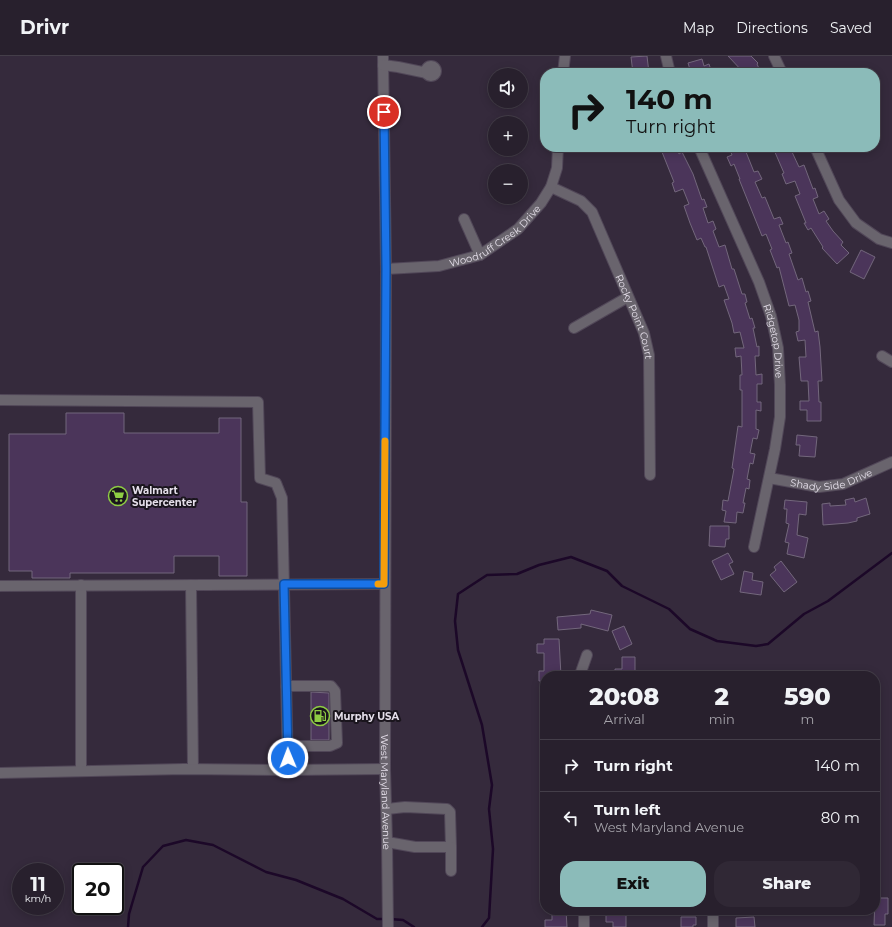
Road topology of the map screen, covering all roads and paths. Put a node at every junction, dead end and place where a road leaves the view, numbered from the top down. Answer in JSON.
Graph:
{"nodes":[{"id":1,"x":565,"y":56,"type":"edge"},
{"id":2,"x":666,"y":56,"type":"edge"},
{"id":3,"x":774,"y":56,"type":"edge"},
{"id":4,"x":383,"y":61,"type":"edge"},
{"id":5,"x":564,"y":68,"type":"edge"},
{"id":6,"x":669,"y":68,"type":"edge"},
{"id":7,"x":780,"y":68,"type":"edge"},
{"id":8,"x":426,"y":73,"type":"dead end"},
{"id":9,"x":558,"y":152,"type":"edge"},
{"id":10,"x":701,"y":152,"type":"edge"},
{"id":11,"x":817,"y":152,"type":"edge"},
{"id":12,"x":551,"y":187,"type":"junction"},
{"id":13,"x":464,"y":219,"type":"dead end"},
{"id":14,"x":892,"y":243,"type":"edge"},
{"id":15,"x":480,"y":255,"type":"junction"},
{"id":16,"x":386,"y":269,"type":"junction"},
{"id":17,"x":628,"y":297,"type":"junction"},
{"id":18,"x":574,"y":328,"type":"dead end"},
{"id":19,"x":882,"y":356,"type":"dead end"},
{"id":20,"x":892,"y":362,"type":"edge"},
{"id":21,"x":0,"y":400,"type":"edge"},
{"id":22,"x":892,"y":462,"type":"edge"},
{"id":23,"x":650,"y":475,"type":"dead end"},
{"id":24,"x":769,"y":478,"type":"junction"},
{"id":25,"x":754,"y":547,"type":"dead end"},
{"id":26,"x":284,"y":584,"type":"junction"},
{"id":27,"x":384,"y":584,"type":"junction"},
{"id":28,"x":81,"y":585,"type":"junction"},
{"id":29,"x":191,"y":585,"type":"junction"},
{"id":30,"x":0,"y":586,"type":"edge"},
{"id":31,"x":587,"y":656,"type":"dead end"},
{"id":32,"x":581,"y":671,"type":"edge"},
{"id":33,"x":286,"y":686,"type":"junction"},
{"id":34,"x":288,"y":746,"type":"junction"},
{"id":35,"x":385,"y":768,"type":"junction"},
{"id":36,"x":193,"y":769,"type":"junction"},
{"id":37,"x":288,"y":770,"type":"junction"},
{"id":38,"x":81,"y":771,"type":"junction"},
{"id":39,"x":0,"y":773,"type":"edge"},
{"id":40,"x":387,"y":809,"type":"junction"},
{"id":41,"x":387,"y":842,"type":"junction"},
{"id":42,"x":451,"y":846,"type":"junction"},
{"id":43,"x":450,"y":871,"type":"dead end"},
{"id":44,"x":584,"y":915,"type":"edge"},
{"id":45,"x":713,"y":915,"type":"edge"},
{"id":46,"x":388,"y":926,"type":"edge"},
{"id":47,"x":584,"y":927,"type":"edge"},
{"id":48,"x":713,"y":927,"type":"edge"}],
"edges":[{"from":1,"to":5,"type":"street"},
{"from":2,"to":6,"type":"street"},
{"from":3,"to":7,"type":"street"},
{"from":4,"to":8,"type":"street"},
{"from":4,"to":16,"type":"street","name":"West Maryland Avenue"},
{"from":9,"to":12,"type":"street","name":"Woodruff Creek Drive"},
{"from":10,"to":24,"type":"street","name":"Ridgetop Drive"},
{"from":11,"to":14,"type":"street"},
{"from":12,"to":15,"type":"street","name":"Woodruff Creek Drive"},
{"from":12,"to":17,"type":"street","name":"Rocky Point Court"},
{"from":13,"to":15,"type":"street"},
{"from":15,"to":16,"type":"street","name":"Woodruff Creek Drive"},
{"from":16,"to":27,"type":"street","name":"West Maryland Avenue"},
{"from":17,"to":18,"type":"street"},
{"from":17,"to":23,"type":"street","name":"Rocky Point Court"},
{"from":19,"to":20,"type":"street"},
{"from":21,"to":26,"type":"street"},
{"from":22,"to":24,"type":"street","name":"Shady Side Drive"},
{"from":24,"to":25,"type":"street","name":"Ridgetop Drive"},
{"from":26,"to":27,"type":"street"},
{"from":26,"to":29,"type":"street"},
{"from":26,"to":33,"type":"street"},
{"from":27,"to":35,"type":"street","name":"West Maryland Avenue"},
{"from":28,"to":29,"type":"street"},
{"from":28,"to":30,"type":"street"},
{"from":28,"to":38,"type":"street"},
{"from":29,"to":36,"type":"street"},
{"from":31,"to":32,"type":"street"},
{"from":33,"to":34,"type":"street"},
{"from":33,"to":34,"type":"street"},
{"from":34,"to":37,"type":"street"},
{"from":35,"to":37,"type":"street"},
{"from":35,"to":40,"type":"street","name":"West Maryland Avenue"},
{"from":36,"to":37,"type":"street"},
{"from":36,"to":38,"type":"street"},
{"from":38,"to":39,"type":"street"},
{"from":40,"to":41,"type":"street","name":"West Maryland Avenue"},
{"from":40,"to":42,"type":"street"},
{"from":41,"to":42,"type":"street"},
{"from":41,"to":46,"type":"street","name":"West Maryland Avenue"},
{"from":42,"to":43,"type":"street"},
{"from":44,"to":47,"type":"street"},
{"from":45,"to":48,"type":"street"}]}
